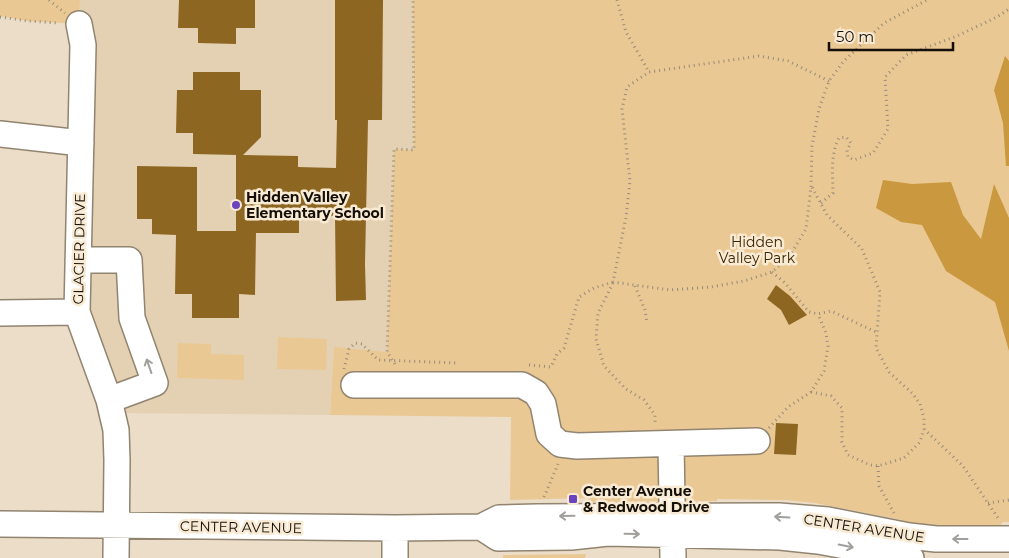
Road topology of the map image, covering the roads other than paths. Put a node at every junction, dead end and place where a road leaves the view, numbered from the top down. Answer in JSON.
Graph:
{"nodes":[{"id":1,"x":79,"y":24,"type":"road end"},
{"id":2,"x":0,"y":134,"type":"edge"},
{"id":3,"x":81,"y":144,"type":"junction"},
{"id":4,"x":78,"y":260,"type":"junction"},
{"id":5,"x":77,"y":312,"type":"junction"},
{"id":6,"x":0,"y":313,"type":"edge"},
{"id":7,"x":348,"y":381,"type":"road end"},
{"id":8,"x":109,"y":400,"type":"junction"},
{"id":9,"x":757,"y":441,"type":"road end"},
{"id":10,"x":671,"y":444,"type":"junction"},
{"id":11,"x":0,"y":524,"type":"edge"},
{"id":12,"x":116,"y":526,"type":"junction"},
{"id":13,"x":481,"y":527,"type":"junction"},
{"id":14,"x":395,"y":528,"type":"junction"},
{"id":15,"x":1004,"y":529,"type":"edge"},
{"id":16,"x":673,"y":536,"type":"edge"},
{"id":17,"x":910,"y":547,"type":"edge"},
{"id":18,"x":116,"y":558,"type":"edge"},
{"id":19,"x":395,"y":558,"type":"edge"}],
"edges":[{"from":1,"to":3,"type":"street","name":"GLACIER DRIVE"},
{"from":2,"to":3,"type":"street"},
{"from":3,"to":4,"type":"street","name":"GLACIER DRIVE"},
{"from":4,"to":5,"type":"street","name":"GLACIER DRIVE"},
{"from":8,"to":4,"type":"street","one_way":true},
{"from":5,"to":6,"type":"street"},
{"from":5,"to":8,"type":"street","name":"GLACIER DRIVE"},
{"from":7,"to":10,"type":"street"},
{"from":8,"to":12,"type":"street","name":"GLACIER DRIVE"},
{"from":9,"to":10,"type":"street"},
{"from":10,"to":16,"type":"street"},
{"from":11,"to":12,"type":"street","name":"CENTER AVENUE"},
{"from":12,"to":14,"type":"street","name":"CENTER AVENUE"},
{"from":12,"to":18,"type":"street","name":"GLACIER DRIVE"},
{"from":13,"to":14,"type":"street","name":"CENTER AVENUE"},
{"from":16,"to":13,"type":"street","name":"CENTER AVENUE","one_way":true},
{"from":13,"to":16,"type":"street","name":"CENTER AVENUE","one_way":true},
{"from":14,"to":19,"type":"street"},
{"from":15,"to":17,"type":"street","name":"CENTER AVENUE","one_way":true},
{"from":16,"to":17,"type":"street","name":"CENTER AVENUE"}]}
